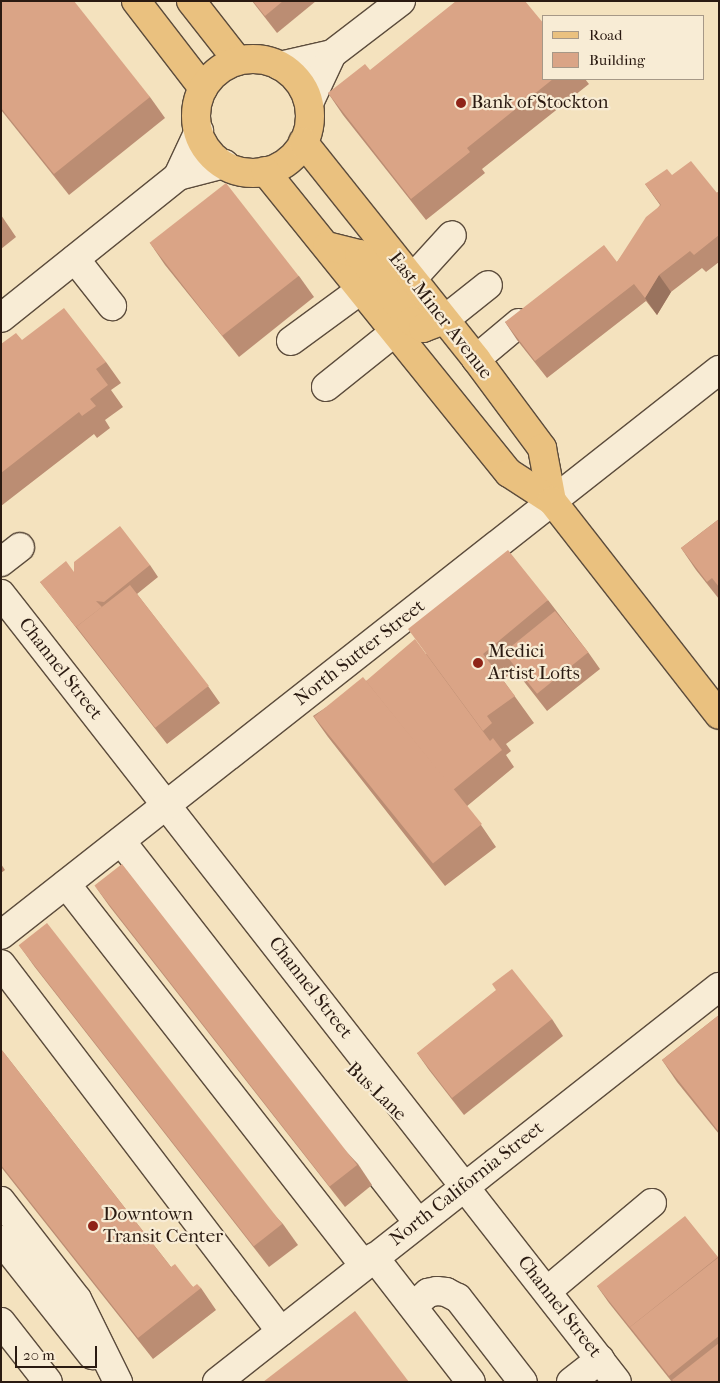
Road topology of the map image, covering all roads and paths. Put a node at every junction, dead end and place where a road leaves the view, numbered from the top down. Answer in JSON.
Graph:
{"nodes":[{"id":1,"x":136,"y":1,"type":"edge"},
{"id":2,"x":191,"y":1,"type":"edge"},
{"id":3,"x":401,"y":1,"type":"edge"},
{"id":4,"x":332,"y":54,"type":"junction"},
{"id":5,"x":238,"y":61,"type":"junction"},
{"id":6,"x":280,"y":66,"type":"junction"},
{"id":7,"x":203,"y":88,"type":"junction"},
{"id":8,"x":309,"y":103,"type":"junction"},
{"id":9,"x":199,"y":131,"type":"junction"},
{"id":10,"x":303,"y":142,"type":"junction"},
{"id":11,"x":224,"y":164,"type":"junction"},
{"id":12,"x":265,"y":172,"type":"junction"},
{"id":13,"x":178,"y":176,"type":"junction"},
{"id":14,"x":452,"y":235,"type":"dead end"},
{"id":15,"x":75,"y":259,"type":"junction"},
{"id":16,"x":412,"y":279,"type":"junction"},
{"id":17,"x":488,"y":285,"type":"dead end"},
{"id":18,"x":373,"y":287,"type":"junction"},
{"id":19,"x":112,"y":306,"type":"dead end"},
{"id":20,"x":1,"y":318,"type":"edge"},
{"id":21,"x":444,"y":320,"type":"junction"},
{"id":22,"x":519,"y":323,"type":"edge"},
{"id":23,"x":396,"y":331,"type":"junction"},
{"id":24,"x":291,"y":342,"type":"dead end"},
{"id":25,"x":476,"y":359,"type":"junction"},
{"id":26,"x":719,"y":370,"type":"edge"},
{"id":27,"x":326,"y":387,"type":"dead end"},
{"id":28,"x":552,"y":501,"type":"junction"},
{"id":29,"x":1,"y":594,"type":"edge"},
{"id":30,"x":719,"y":715,"type":"edge"},
{"id":31,"x":167,"y":805,"type":"junction"},
{"id":32,"x":121,"y":841,"type":"junction"},
{"id":33,"x":66,"y":884,"type":"junction"},
{"id":34,"x":1,"y":935,"type":"edge"},
{"id":35,"x":1,"y":964,"type":"edge"},
{"id":36,"x":719,"y":987,"type":"edge"},
{"id":37,"x":464,"y":1185,"type":"junction"},
{"id":38,"x":1,"y":1201,"type":"edge"},
{"id":39,"x":652,"y":1203,"type":"dead end"},
{"id":40,"x":418,"y":1222,"type":"junction"},
{"id":41,"x":1,"y":1240,"type":"edge"},
{"id":42,"x":369,"y":1261,"type":"junction"},
{"id":43,"x":547,"y":1291,"type":"junction"},
{"id":44,"x":413,"y":1306,"type":"junction"},
{"id":45,"x":1,"y":1322,"type":"edge"},
{"id":46,"x":281,"y":1331,"type":"junction"},
{"id":47,"x":600,"y":1359,"type":"junction"},
{"id":48,"x":48,"y":1382,"type":"edge"},
{"id":49,"x":113,"y":1382,"type":"edge"},
{"id":50,"x":118,"y":1382,"type":"edge"},
{"id":51,"x":217,"y":1382,"type":"edge"},
{"id":52,"x":472,"y":1382,"type":"edge"},
{"id":53,"x":523,"y":1382,"type":"edge"},
{"id":54,"x":571,"y":1382,"type":"edge"},
{"id":55,"x":617,"y":1382,"type":"edge"}],
"edges":[{"from":1,"to":7,"type":"main road"},
{"from":2,"to":5,"type":"main road"},
{"from":3,"to":4,"type":"street"},
{"from":4,"to":6,"type":"street"},
{"from":4,"to":8,"type":"street"},
{"from":5,"to":6,"type":"main road"},
{"from":5,"to":7,"type":"main road"},
{"from":6,"to":8,"type":"main road"},
{"from":7,"to":9,"type":"main road"},
{"from":8,"to":10,"type":"main road"},
{"from":9,"to":11,"type":"main road"},
{"from":9,"to":13,"type":"street"},
{"from":10,"to":12,"type":"main road"},
{"from":10,"to":16,"type":"main road","name":"East Miner Avenue"},
{"from":11,"to":12,"type":"main road"},
{"from":11,"to":13,"type":"street"},
{"from":12,"to":18,"type":"main road","name":"East Miner Avenue"},
{"from":13,"to":15,"type":"street"},
{"from":14,"to":16,"type":"street"},
{"from":15,"to":19,"type":"street"},
{"from":15,"to":20,"type":"street"},
{"from":16,"to":18,"type":"main road"},
{"from":16,"to":21,"type":"main road","name":"East Miner Avenue"},
{"from":17,"to":21,"type":"street"},
{"from":18,"to":21,"type":"main road"},
{"from":18,"to":23,"type":"main road","name":"East Miner Avenue"},
{"from":18,"to":24,"type":"street"},
{"from":21,"to":25,"type":"main road","name":"East Miner Avenue"},
{"from":22,"to":25,"type":"street"},
{"from":23,"to":27,"type":"street"},
{"from":23,"to":28,"type":"main road","name":"East Miner Avenue"},
{"from":25,"to":28,"type":"main road","name":"East Miner Avenue"},
{"from":26,"to":28,"type":"street","name":"North Sutter Street"},
{"from":28,"to":30,"type":"main road","name":"East Miner Avenue"},
{"from":28,"to":31,"type":"street","name":"North Sutter Street"},
{"from":29,"to":31,"type":"street","name":"Channel Street"},
{"from":31,"to":32,"type":"street","name":"North Sutter Street"},
{"from":31,"to":37,"type":"street","name":"Channel Street"},
{"from":32,"to":33,"type":"street","name":"North Sutter Street"},
{"from":32,"to":40,"type":"street"},
{"from":33,"to":34,"type":"street","name":"North Sutter Street"},
{"from":33,"to":42,"type":"street"},
{"from":35,"to":46,"type":"street"},
{"from":36,"to":37,"type":"street","name":"North California Street"},
{"from":37,"to":40,"type":"street","name":"North California Street"},
{"from":37,"to":43,"type":"street","name":"Channel Street"},
{"from":38,"to":50,"type":"street"},
{"from":39,"to":43,"type":"street"},
{"from":40,"to":42,"type":"street","name":"North California Street"},
{"from":41,"to":49,"type":"street"},
{"from":42,"to":44,"type":"street"},
{"from":42,"to":46,"type":"street","name":"North California Street"},
{"from":43,"to":47,"type":"street","name":"Channel Street"},
{"from":44,"to":52,"type":"street"},
{"from":44,"to":53,"type":"street"},
{"from":45,"to":48,"type":"street"},
{"from":46,"to":51,"type":"street","name":"North California Street"},
{"from":47,"to":54,"type":"street"},
{"from":47,"to":55,"type":"street","name":"Channel Street"}]}
